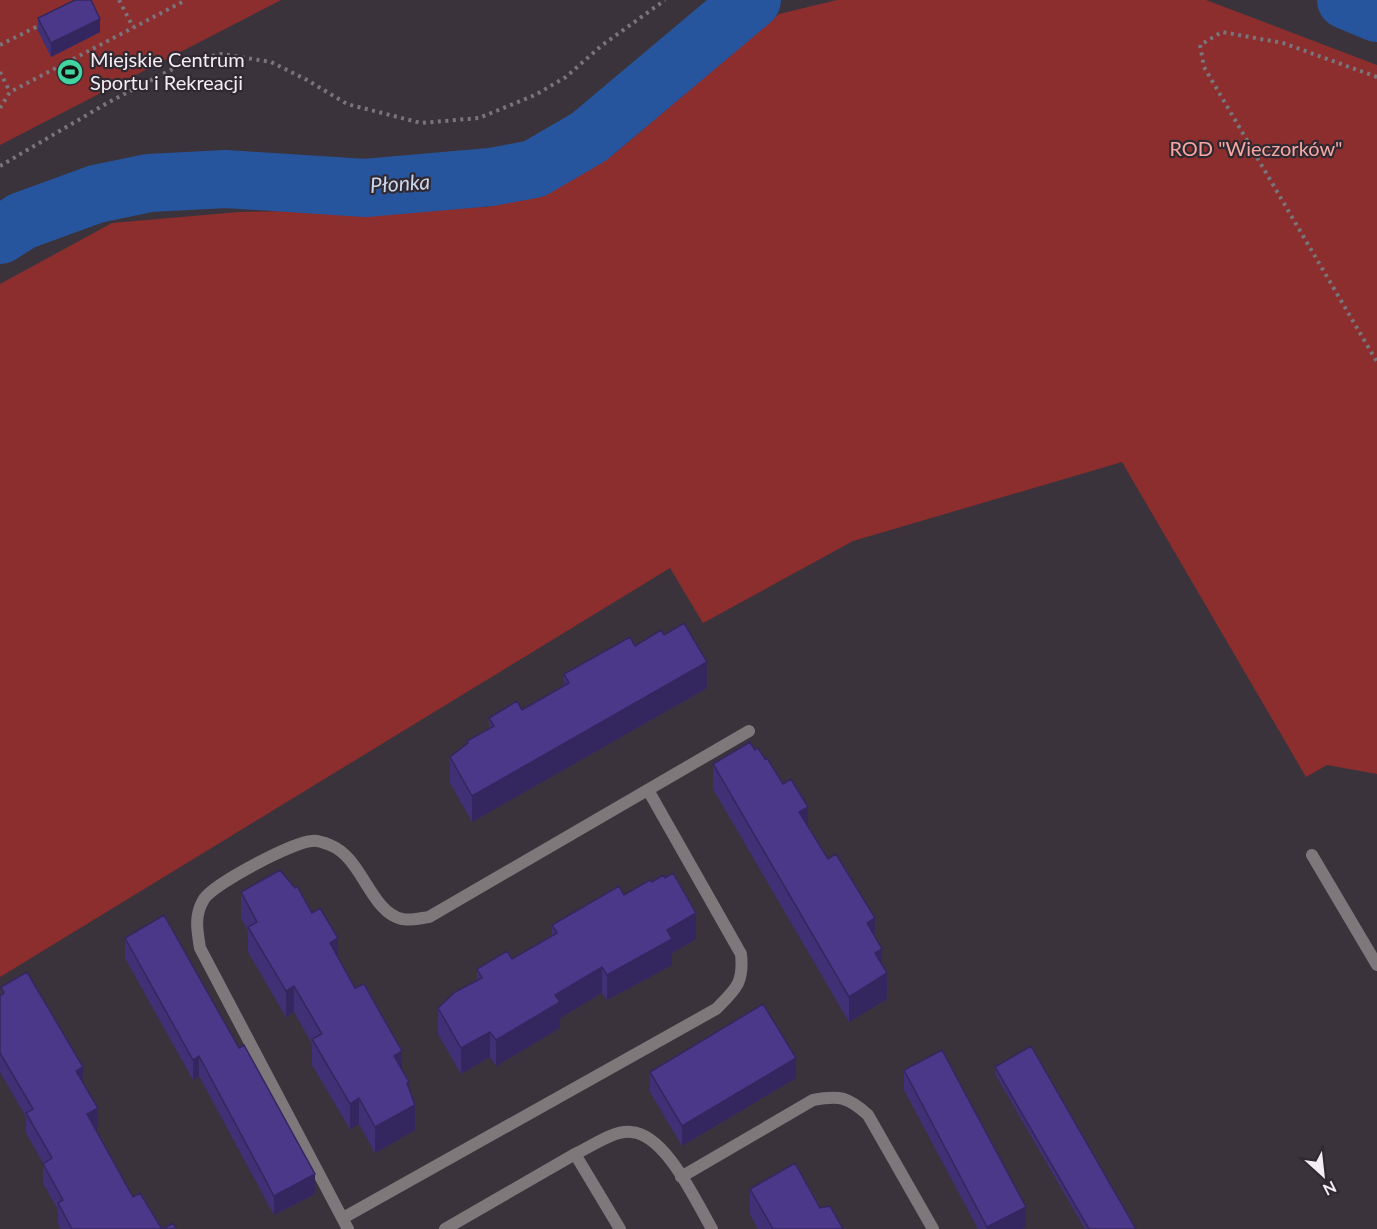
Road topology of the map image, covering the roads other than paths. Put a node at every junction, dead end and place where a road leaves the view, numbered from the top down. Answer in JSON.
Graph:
{"nodes":[{"id":1,"x":749,"y":731,"type":"dead end"},
{"id":2,"x":648,"y":790,"type":"junction"},
{"id":3,"x":1312,"y":855,"type":"dead end"},
{"id":4,"x":1377,"y":965,"type":"edge"},
{"id":5,"x":575,"y":1154,"type":"junction"},
{"id":6,"x":681,"y":1177,"type":"junction"},
{"id":7,"x":346,"y":1223,"type":"edge"},
{"id":8,"x":445,"y":1229,"type":"edge"},
{"id":9,"x":620,"y":1229,"type":"edge"},
{"id":10,"x":712,"y":1229,"type":"edge"},
{"id":11,"x":933,"y":1229,"type":"edge"}],
"edges":[{"from":1,"to":2,"type":"lane"},
{"from":2,"to":7,"type":"lane"},
{"from":2,"to":7,"type":"lane"},
{"from":3,"to":4,"type":"lane"},
{"from":5,"to":6,"type":"lane"},
{"from":5,"to":8,"type":"lane"},
{"from":5,"to":9,"type":"lane"},
{"from":6,"to":10,"type":"lane"},
{"from":6,"to":11,"type":"lane"}]}
